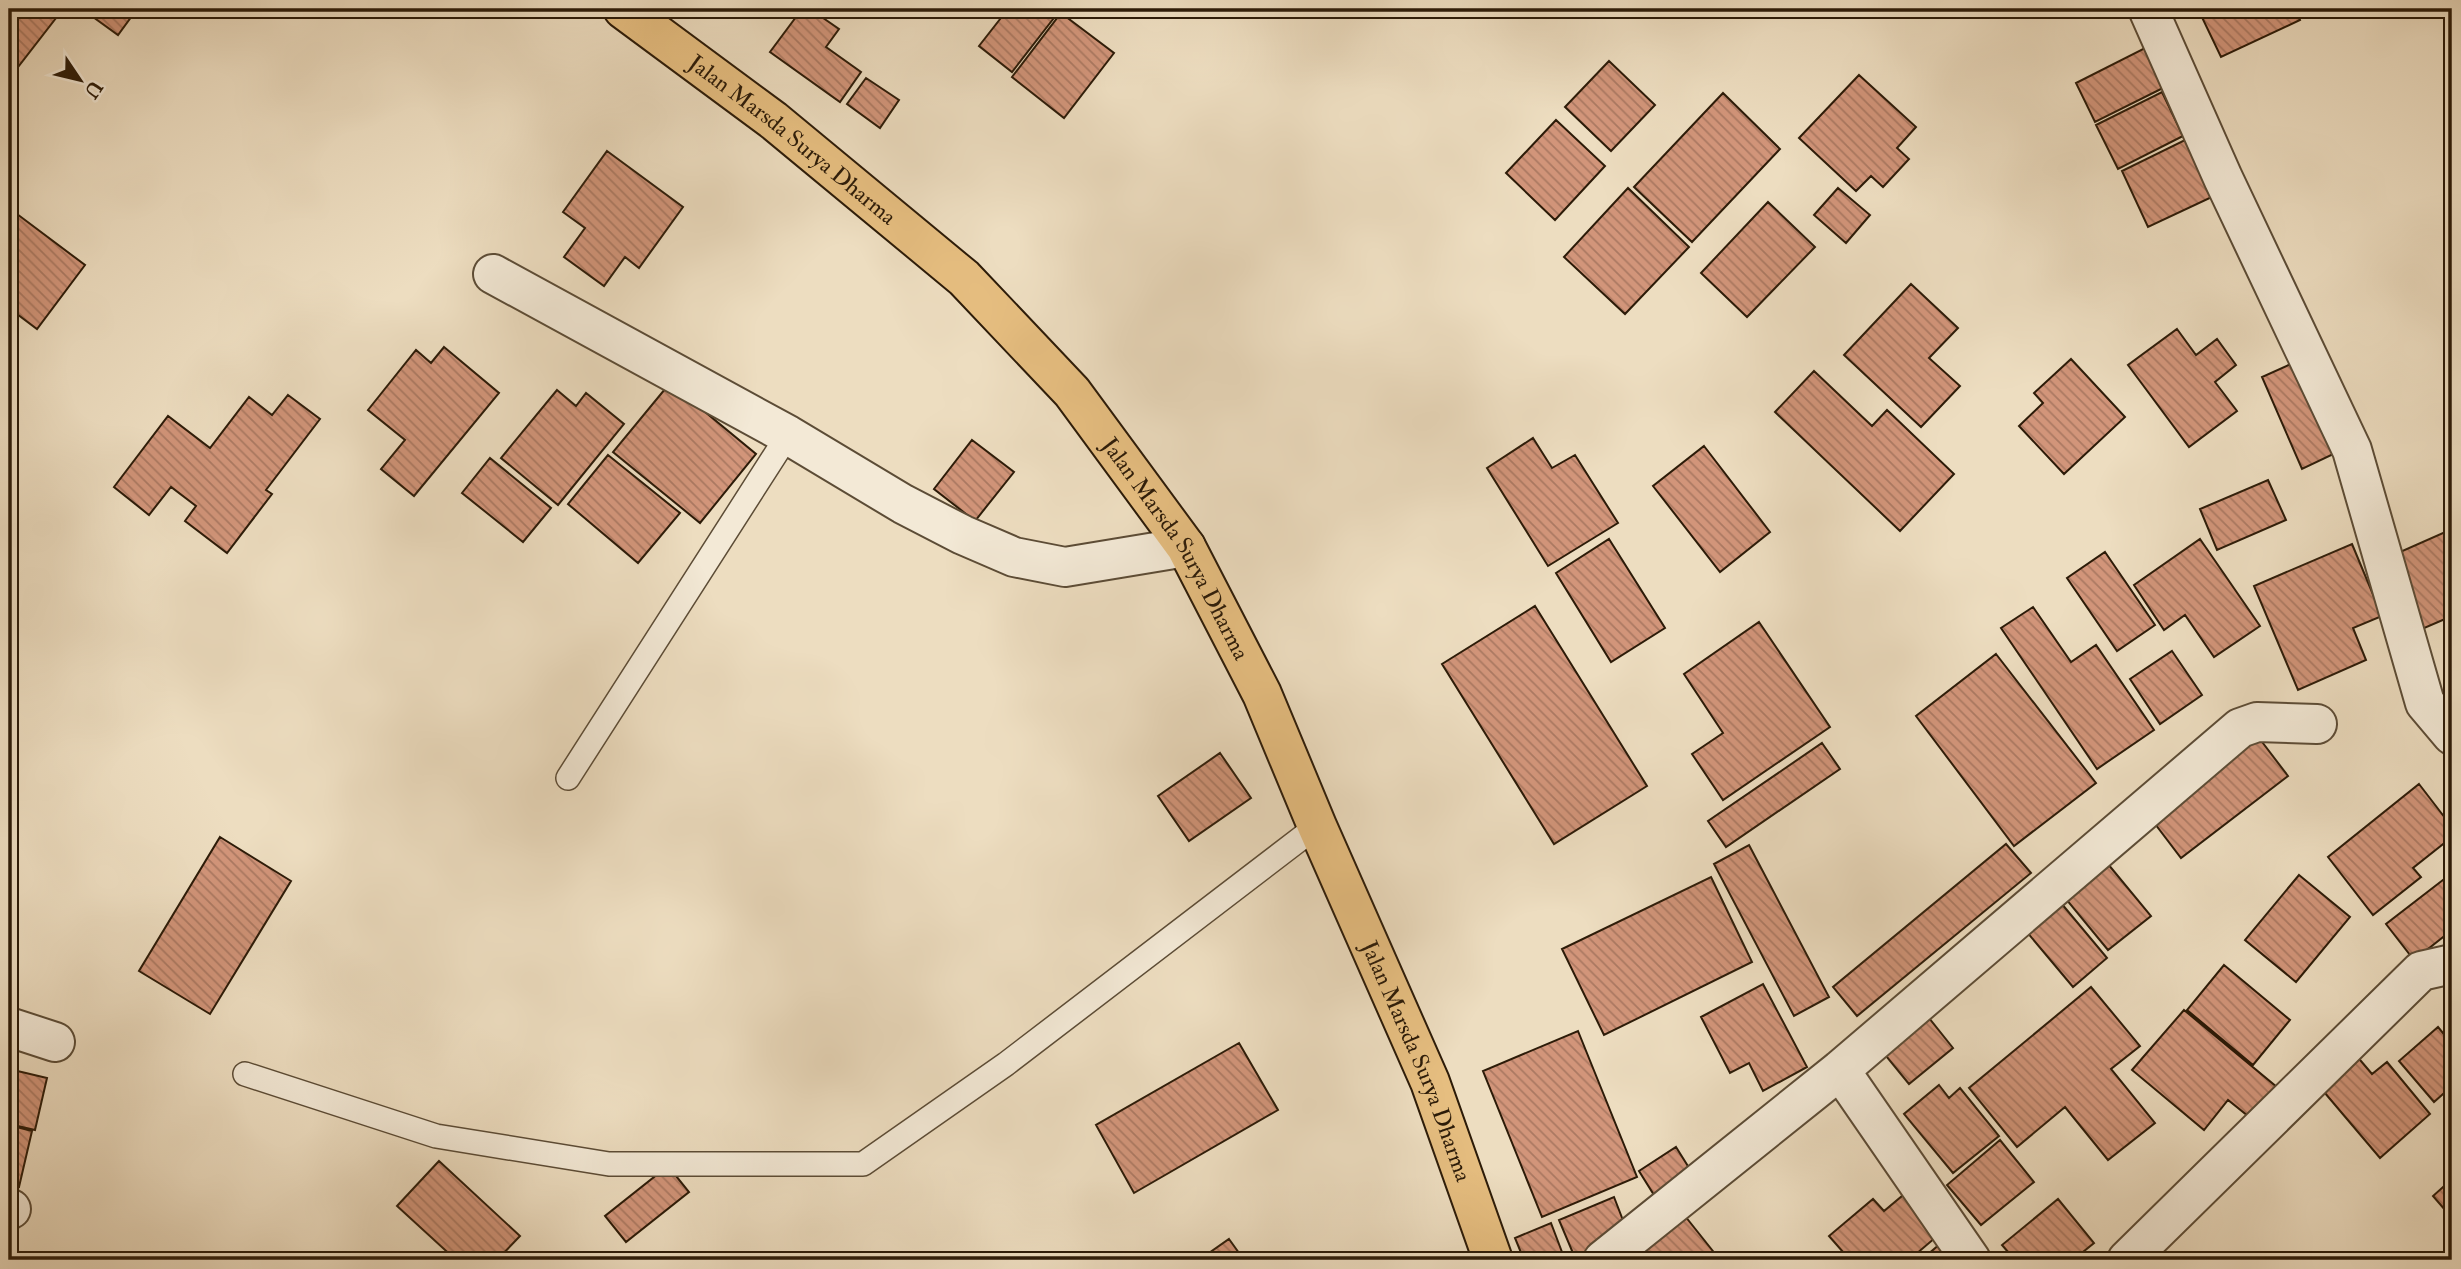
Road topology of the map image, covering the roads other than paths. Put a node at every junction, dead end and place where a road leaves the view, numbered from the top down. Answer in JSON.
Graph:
{"nodes":[{"id":1,"x":623,"y":9,"type":"edge"},
{"id":2,"x":2148,"y":9,"type":"edge"},
{"id":3,"x":493,"y":274,"type":"dead end"},
{"id":4,"x":788,"y":435,"type":"junction"},
{"id":5,"x":1186,"y":547,"type":"junction"},
{"id":6,"x":2317,"y":724,"type":"dead end"},
{"id":7,"x":2452,"y":735,"type":"edge"},
{"id":8,"x":568,"y":778,"type":"dead end"},
{"id":9,"x":1317,"y":826,"type":"junction"},
{"id":10,"x":2452,"y":964,"type":"edge"},
{"id":11,"x":9,"y":1027,"type":"edge"},
{"id":12,"x":55,"y":1042,"type":"dead end"},
{"id":13,"x":1840,"y":1070,"type":"junction"},
{"id":14,"x":244,"y":1074,"type":"dead end"},
{"id":15,"x":1493,"y":1260,"type":"edge"},
{"id":16,"x":1603,"y":1260,"type":"edge"},
{"id":17,"x":1971,"y":1260,"type":"edge"},
{"id":18,"x":2127,"y":1260,"type":"edge"}],
"edges":[{"from":1,"to":5,"type":"highway","name":"Jalan Marsda Surya Dharma"},
{"from":2,"to":7,"type":"street"},
{"from":3,"to":4,"type":"street"},
{"from":4,"to":5,"type":"street"},
{"from":4,"to":8,"type":"lane"},
{"from":5,"to":9,"type":"highway","name":"Jalan Marsda Surya Dharma"},
{"from":6,"to":13,"type":"street"},
{"from":9,"to":14,"type":"lane"},
{"from":9,"to":15,"type":"highway","name":"Jalan Marsda Surya Dharma"},
{"from":10,"to":18,"type":"street"},
{"from":11,"to":12,"type":"street"},
{"from":13,"to":16,"type":"street"},
{"from":13,"to":17,"type":"street"}]}
